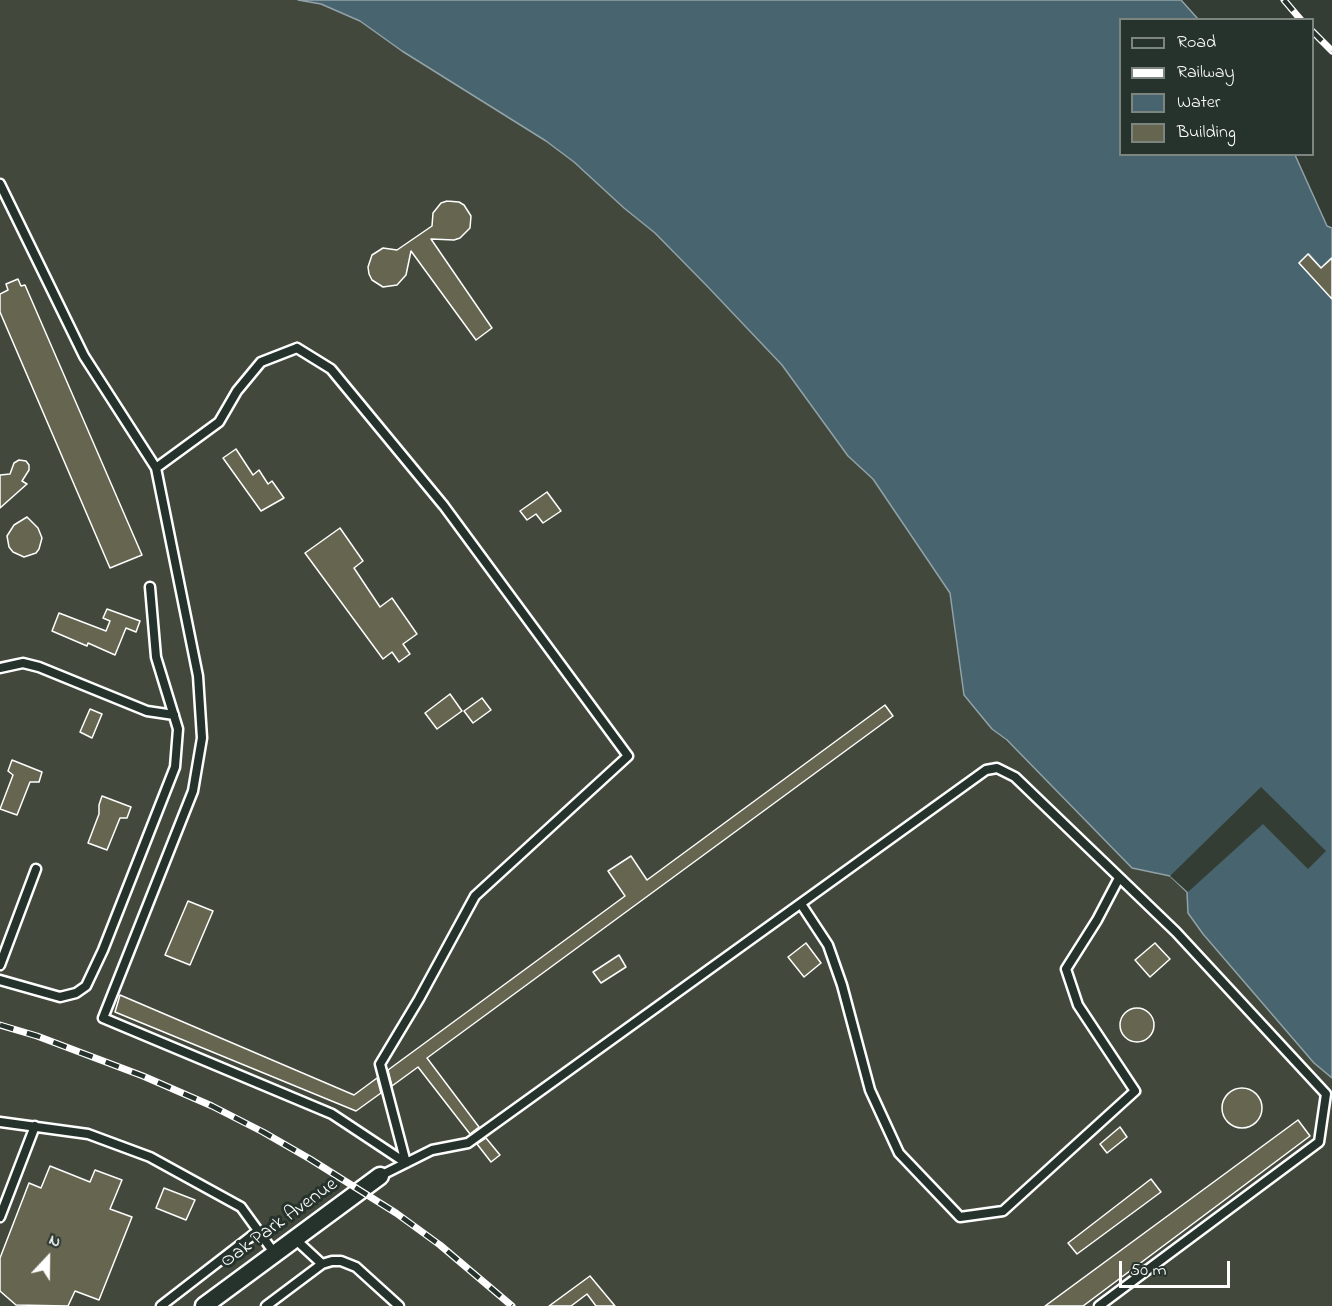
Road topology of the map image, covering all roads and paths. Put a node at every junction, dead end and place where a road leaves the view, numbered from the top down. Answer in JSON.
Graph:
{"nodes":[{"id":1,"x":0,"y":184,"type":"edge"},
{"id":2,"x":156,"y":468,"type":"junction"},
{"id":3,"x":150,"y":587,"type":"dead end"},
{"id":4,"x":0,"y":668,"type":"edge"},
{"id":5,"x":174,"y":715,"type":"junction"},
{"id":6,"x":36,"y":868,"type":"dead end"},
{"id":7,"x":1119,"y":878,"type":"junction"},
{"id":8,"x":801,"y":904,"type":"junction"},
{"id":9,"x":0,"y":965,"type":"edge"},
{"id":10,"x":0,"y":980,"type":"edge"},
{"id":11,"x":0,"y":1122,"type":"edge"},
{"id":12,"x":35,"y":1126,"type":"junction"},
{"id":13,"x":406,"y":1163,"type":"junction"},
{"id":14,"x":380,"y":1176,"type":"joint"},
{"id":15,"x":0,"y":1216,"type":"edge"},
{"id":16,"x":258,"y":1231,"type":"junction"},
{"id":17,"x":295,"y":1239,"type":"junction"},
{"id":18,"x":275,"y":1254,"type":"junction"},
{"id":19,"x":322,"y":1264,"type":"junction"},
{"id":20,"x":161,"y":1306,"type":"edge"},
{"id":21,"x":204,"y":1306,"type":"edge"},
{"id":22,"x":266,"y":1306,"type":"edge"},
{"id":23,"x":399,"y":1306,"type":"edge"},
{"id":24,"x":1099,"y":1306,"type":"edge"}],
"edges":[{"from":1,"to":2,"type":"lane"},
{"from":2,"to":13,"type":"lane"},
{"from":2,"to":13,"type":"lane"},
{"from":3,"to":5,"type":"lane"},
{"from":4,"to":5,"type":"lane"},
{"from":5,"to":10,"type":"lane"},
{"from":6,"to":9,"type":"lane"},
{"from":7,"to":8,"type":"lane"},
{"from":7,"to":8,"type":"lane"},
{"from":7,"to":24,"type":"lane"},
{"from":8,"to":13,"type":"lane"},
{"from":11,"to":12,"type":"lane"},
{"from":12,"to":15,"type":"lane"},
{"from":12,"to":16,"type":"lane"},
{"from":13,"to":14,"type":"lane"},
{"from":14,"to":17,"type":"street","name":"Oak Park Avenue"},
{"from":16,"to":18,"type":"lane"},
{"from":16,"to":20,"type":"lane"},
{"from":17,"to":18,"type":"street","name":"Oak Park Avenue"},
{"from":17,"to":19,"type":"lane"},
{"from":18,"to":21,"type":"street","name":"Oak Park Avenue"},
{"from":19,"to":22,"type":"lane"},
{"from":19,"to":23,"type":"lane"}]}
